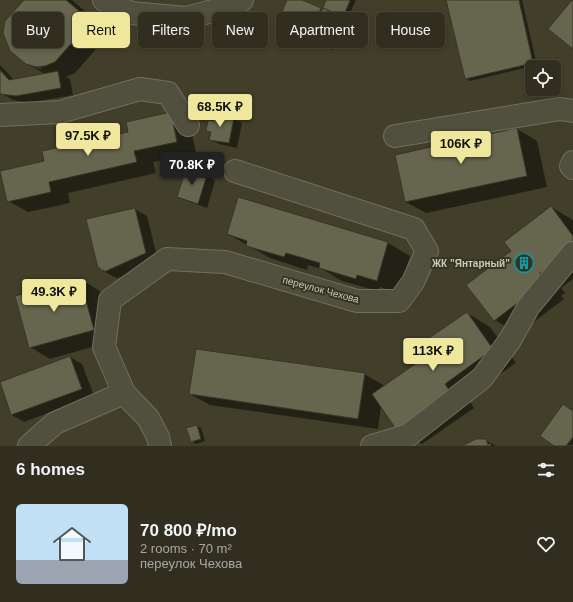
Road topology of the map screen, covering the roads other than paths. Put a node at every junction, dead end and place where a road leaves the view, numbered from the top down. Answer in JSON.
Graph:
{"nodes":[{"id":1,"x":104,"y":0,"type":"edge"},
{"id":2,"x":242,"y":0,"type":"edge"},
{"id":3,"x":573,"y":111,"type":"edge"},
{"id":4,"x":0,"y":115,"type":"edge"},
{"id":5,"x":188,"y":125,"type":"dead end"},
{"id":6,"x":395,"y":136,"type":"dead end"},
{"id":7,"x":573,"y":162,"type":"edge"},
{"id":8,"x":573,"y":168,"type":"edge"},
{"id":9,"x":235,"y":171,"type":"dead end"},
{"id":10,"x":573,"y":253,"type":"edge"},
{"id":11,"x":124,"y":393,"type":"junction"},
{"id":12,"x":29,"y":446,"type":"edge"},
{"id":13,"x":160,"y":446,"type":"edge"},
{"id":14,"x":372,"y":446,"type":"edge"}],
"edges":[{"from":1,"to":2,"type":"street"},
{"from":3,"to":6,"type":"street"},
{"from":4,"to":5,"type":"street"},
{"from":7,"to":8,"type":"street"},
{"from":9,"to":11,"type":"street","name":"переулок Чехова"},
{"from":10,"to":14,"type":"street"},
{"from":11,"to":12,"type":"street"},
{"from":11,"to":13,"type":"street","name":"переулок Чехова"}]}
